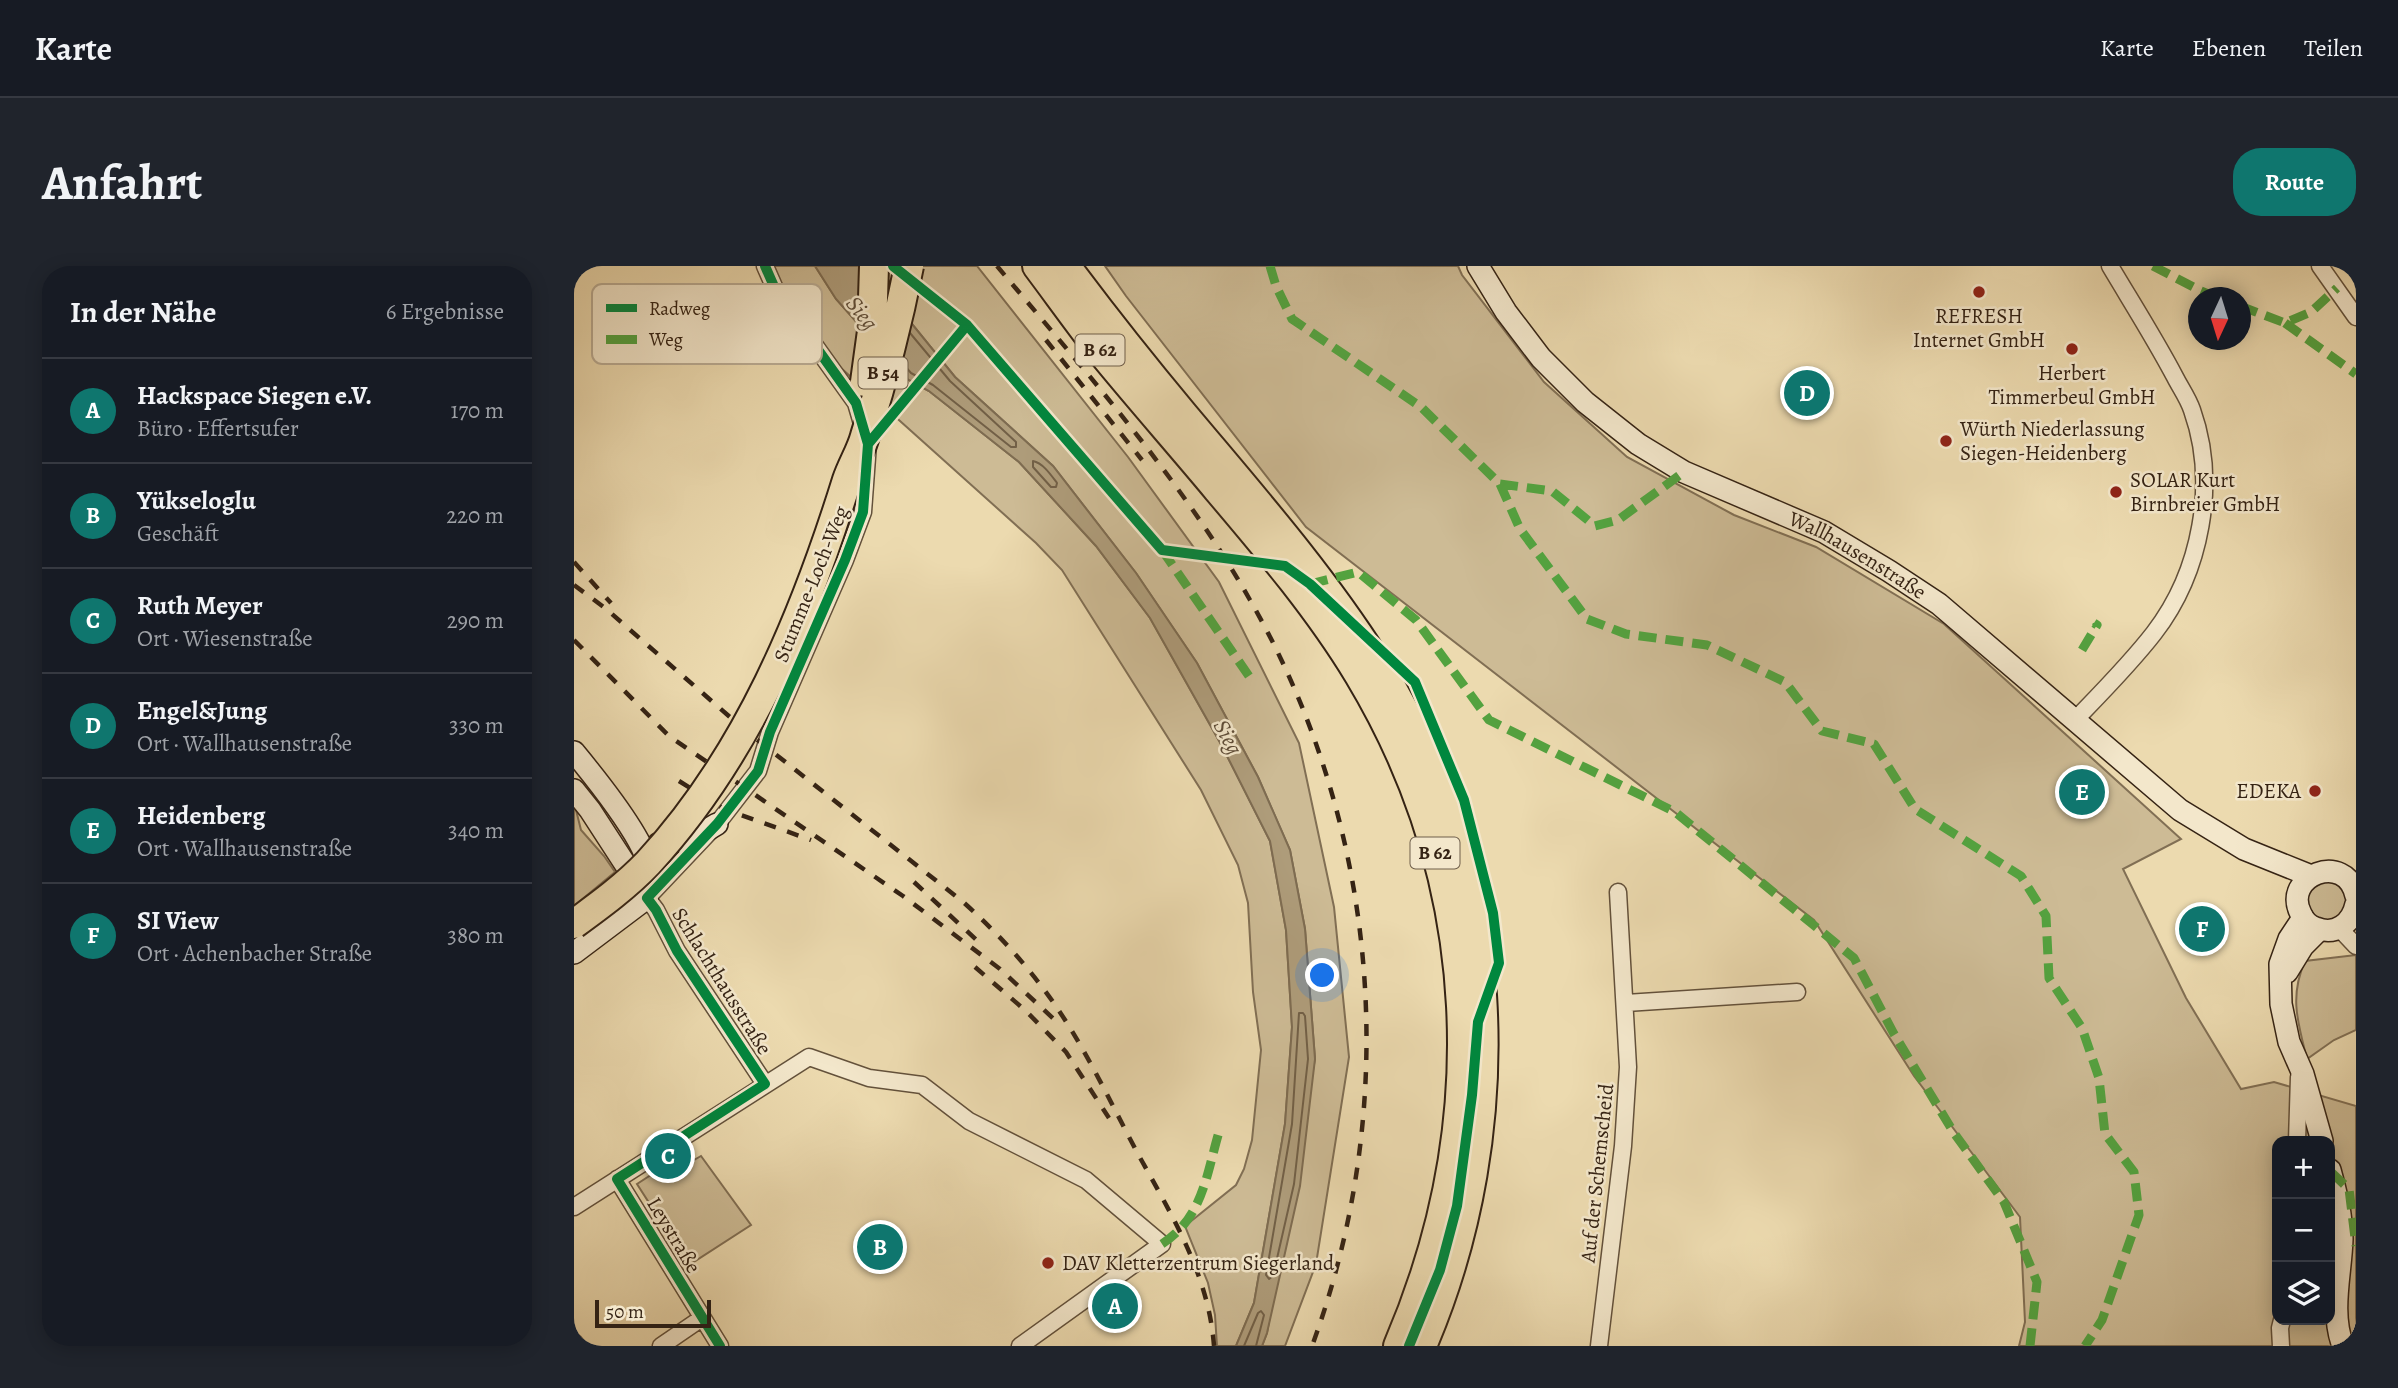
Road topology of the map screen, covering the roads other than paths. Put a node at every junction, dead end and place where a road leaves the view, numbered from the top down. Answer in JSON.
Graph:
{"nodes":[{"id":1,"x":765,"y":266,"type":"edge"},
{"id":2,"x":874,"y":266,"type":"edge"},
{"id":3,"x":909,"y":266,"type":"edge"},
{"id":4,"x":1037,"y":266,"type":"edge"},
{"id":5,"x":1066,"y":266,"type":"edge"},
{"id":6,"x":1478,"y":266,"type":"edge"},
{"id":7,"x":2110,"y":266,"type":"edge"},
{"id":8,"x":2320,"y":266,"type":"edge"},
{"id":9,"x":773,"y":284,"type":"edge"},
{"id":10,"x":2356,"y":317,"type":"edge"},
{"id":11,"x":822,"y":355,"type":"edge"},
{"id":12,"x":1176,"y":422,"type":"junction"},
{"id":13,"x":848,"y":477,"type":"junction"},
{"id":14,"x":2076,"y":720,"type":"junction"},
{"id":15,"x":578,"y":759,"type":"edge"},
{"id":16,"x":574,"y":790,"type":"edge"},
{"id":17,"x":717,"y":824,"type":"junction"},
{"id":18,"x":638,"y":842,"type":"junction"},
{"id":19,"x":2244,"y":849,"type":"junction"},
{"id":20,"x":2311,"y":876,"type":"junction"},
{"id":21,"x":1618,"y":892,"type":"dead end"},
{"id":22,"x":2297,"y":897,"type":"junction"},
{"id":23,"x":646,"y":898,"type":"junction"},
{"id":24,"x":2343,"y":907,"type":"edge"},
{"id":25,"x":574,"y":924,"type":"edge"},
{"id":26,"x":2356,"y":946,"type":"edge"},
{"id":27,"x":574,"y":953,"type":"edge"},
{"id":28,"x":1797,"y":992,"type":"dead end"},
{"id":29,"x":1626,"y":1003,"type":"junction"},
{"id":30,"x":2300,"y":1064,"type":"junction"},
{"id":31,"x":765,"y":1084,"type":"junction"},
{"id":32,"x":2297,"y":1136,"type":"edge"},
{"id":33,"x":2321,"y":1136,"type":"edge"},
{"id":34,"x":617,"y":1179,"type":"junction"},
{"id":35,"x":2335,"y":1189,"type":"edge"},
{"id":36,"x":574,"y":1207,"type":"edge"},
{"id":37,"x":702,"y":1318,"type":"junction"},
{"id":38,"x":2281,"y":1325,"type":"edge"},
{"id":39,"x":661,"y":1346,"type":"edge"},
{"id":40,"x":720,"y":1346,"type":"edge"},
{"id":41,"x":1020,"y":1346,"type":"edge"},
{"id":42,"x":1398,"y":1346,"type":"edge"},
{"id":43,"x":1422,"y":1346,"type":"edge"},
{"id":44,"x":1600,"y":1346,"type":"edge"},
{"id":45,"x":2281,"y":1346,"type":"edge"},
{"id":46,"x":2343,"y":1346,"type":"edge"}],
"edges":[{"from":1,"to":9,"type":"street","name":"Stumme-Loch-Weg"},
{"from":2,"to":13,"type":"highway","number":"B 54","bridge":true},
{"from":3,"to":13,"type":"highway","number":"B 54","bridge":true},
{"from":4,"to":12,"type":"highway","number":"B 62"},
{"from":5,"to":12,"type":"highway","number":"B 62"},
{"from":6,"to":14,"type":"street","name":"Wallhausenstraße"},
{"from":7,"to":14,"type":"street"},
{"from":8,"to":10,"type":"street"},
{"from":11,"to":17,"type":"street","name":"Stumme-Loch-Weg"},
{"from":12,"to":42,"type":"highway","number":"B 62"},
{"from":12,"to":43,"type":"highway","number":"B 62"},
{"from":13,"to":25,"type":"highway","number":"B 54","bridge":true},
{"from":14,"to":19,"type":"street","name":"Wallhausenstraße"},
{"from":15,"to":18,"type":"street"},
{"from":16,"to":23,"type":"street"},
{"from":17,"to":18,"type":"street"},
{"from":17,"to":23,"type":"street","name":"Stumme-Loch-Weg"},
{"from":18,"to":23,"type":"street"},
{"from":19,"to":20,"type":"street","name":"Wallhausenstraße"},
{"from":19,"to":22,"type":"street","name":"Wallhausenstraße"},
{"from":20,"to":22,"type":"street"},
{"from":20,"to":24,"type":"street","name":"Wallhausenstraße"},
{"from":21,"to":29,"type":"street","name":"Auf der Schemscheid"},
{"from":22,"to":24,"type":"street"},
{"from":23,"to":27,"type":"street"},
{"from":23,"to":31,"type":"street","name":"Schlachthausstraße"},
{"from":24,"to":26,"type":"street"},
{"from":24,"to":30,"type":"street"},
{"from":28,"to":29,"type":"street"},
{"from":29,"to":44,"type":"street","name":"Auf der Schemscheid"},
{"from":30,"to":32,"type":"street"},
{"from":30,"to":33,"type":"street"},
{"from":31,"to":34,"type":"street"},
{"from":31,"to":41,"type":"street","name":"Schlachthausstraße"},
{"from":34,"to":36,"type":"street"},
{"from":34,"to":37,"type":"street","name":"Leystraße"},
{"from":35,"to":46,"type":"street"},
{"from":37,"to":39,"type":"street"},
{"from":37,"to":40,"type":"street","name":"Leystraße"},
{"from":38,"to":45,"type":"street"}]}
